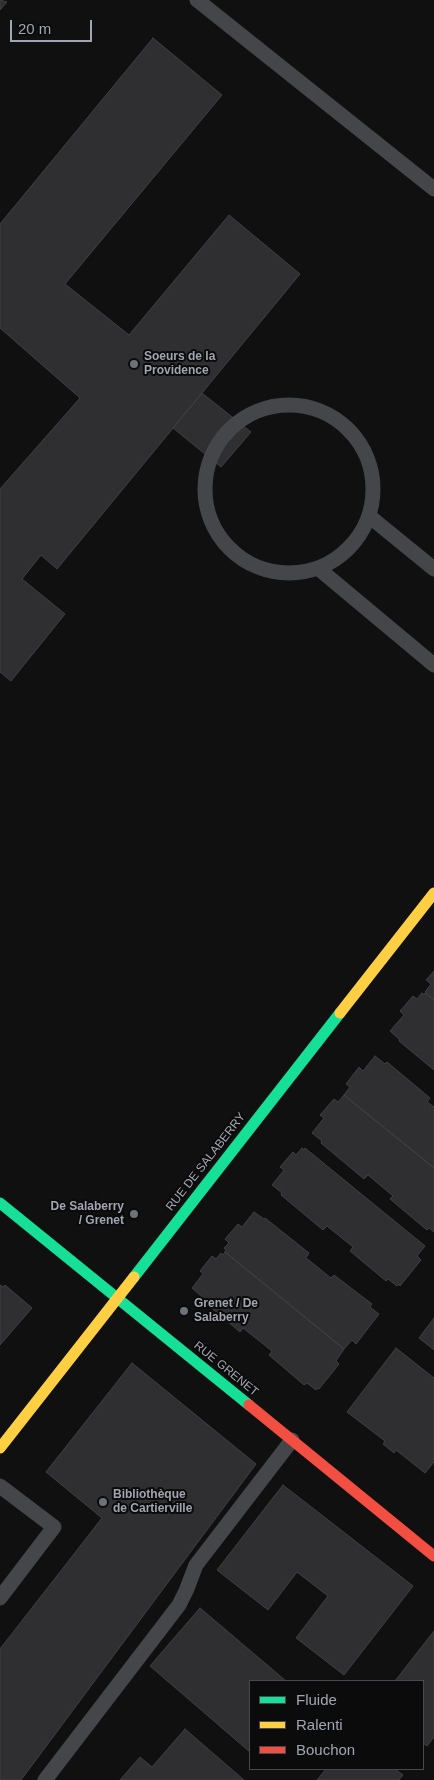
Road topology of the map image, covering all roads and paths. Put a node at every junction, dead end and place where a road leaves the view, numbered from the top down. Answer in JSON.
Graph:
{"nodes":[{"id":1,"x":197,"y":0,"type":"edge"},
{"id":2,"x":434,"y":189,"type":"edge"},
{"id":3,"x":370,"y":516,"type":"junction"},
{"id":4,"x":319,"y":569,"type":"junction"},
{"id":5,"x":434,"y":569,"type":"edge"},
{"id":6,"x":434,"y":664,"type":"edge"},
{"id":7,"x":434,"y":892,"type":"edge"},
{"id":8,"x":0,"y":1203,"type":"edge"},
{"id":9,"x":117,"y":1298,"type":"junction"},
{"id":10,"x":292,"y":1440,"type":"junction"},
{"id":11,"x":0,"y":1448,"type":"edge"},
{"id":12,"x":0,"y":1486,"type":"edge"},
{"id":13,"x":434,"y":1556,"type":"edge"},
{"id":14,"x":0,"y":1598,"type":"edge"},
{"id":15,"x":45,"y":1780,"type":"edge"}],
"edges":[{"from":1,"to":2,"type":"lane"},
{"from":3,"to":4,"type":"lane"},
{"from":3,"to":4,"type":"lane"},
{"from":3,"to":5,"type":"lane"},
{"from":4,"to":6,"type":"lane"},
{"from":7,"to":9,"type":"main road","name":"RUE DE SALABERRY"},
{"from":8,"to":9,"type":"main road","name":"RUE GRENET"},
{"from":9,"to":10,"type":"main road","name":"RUE GRENET"},
{"from":9,"to":11,"type":"main road","name":"RUE DE SALABERRY"},
{"from":10,"to":13,"type":"main road","name":"RUE GRENET"},
{"from":10,"to":15,"type":"lane"},
{"from":12,"to":14,"type":"lane"}]}
